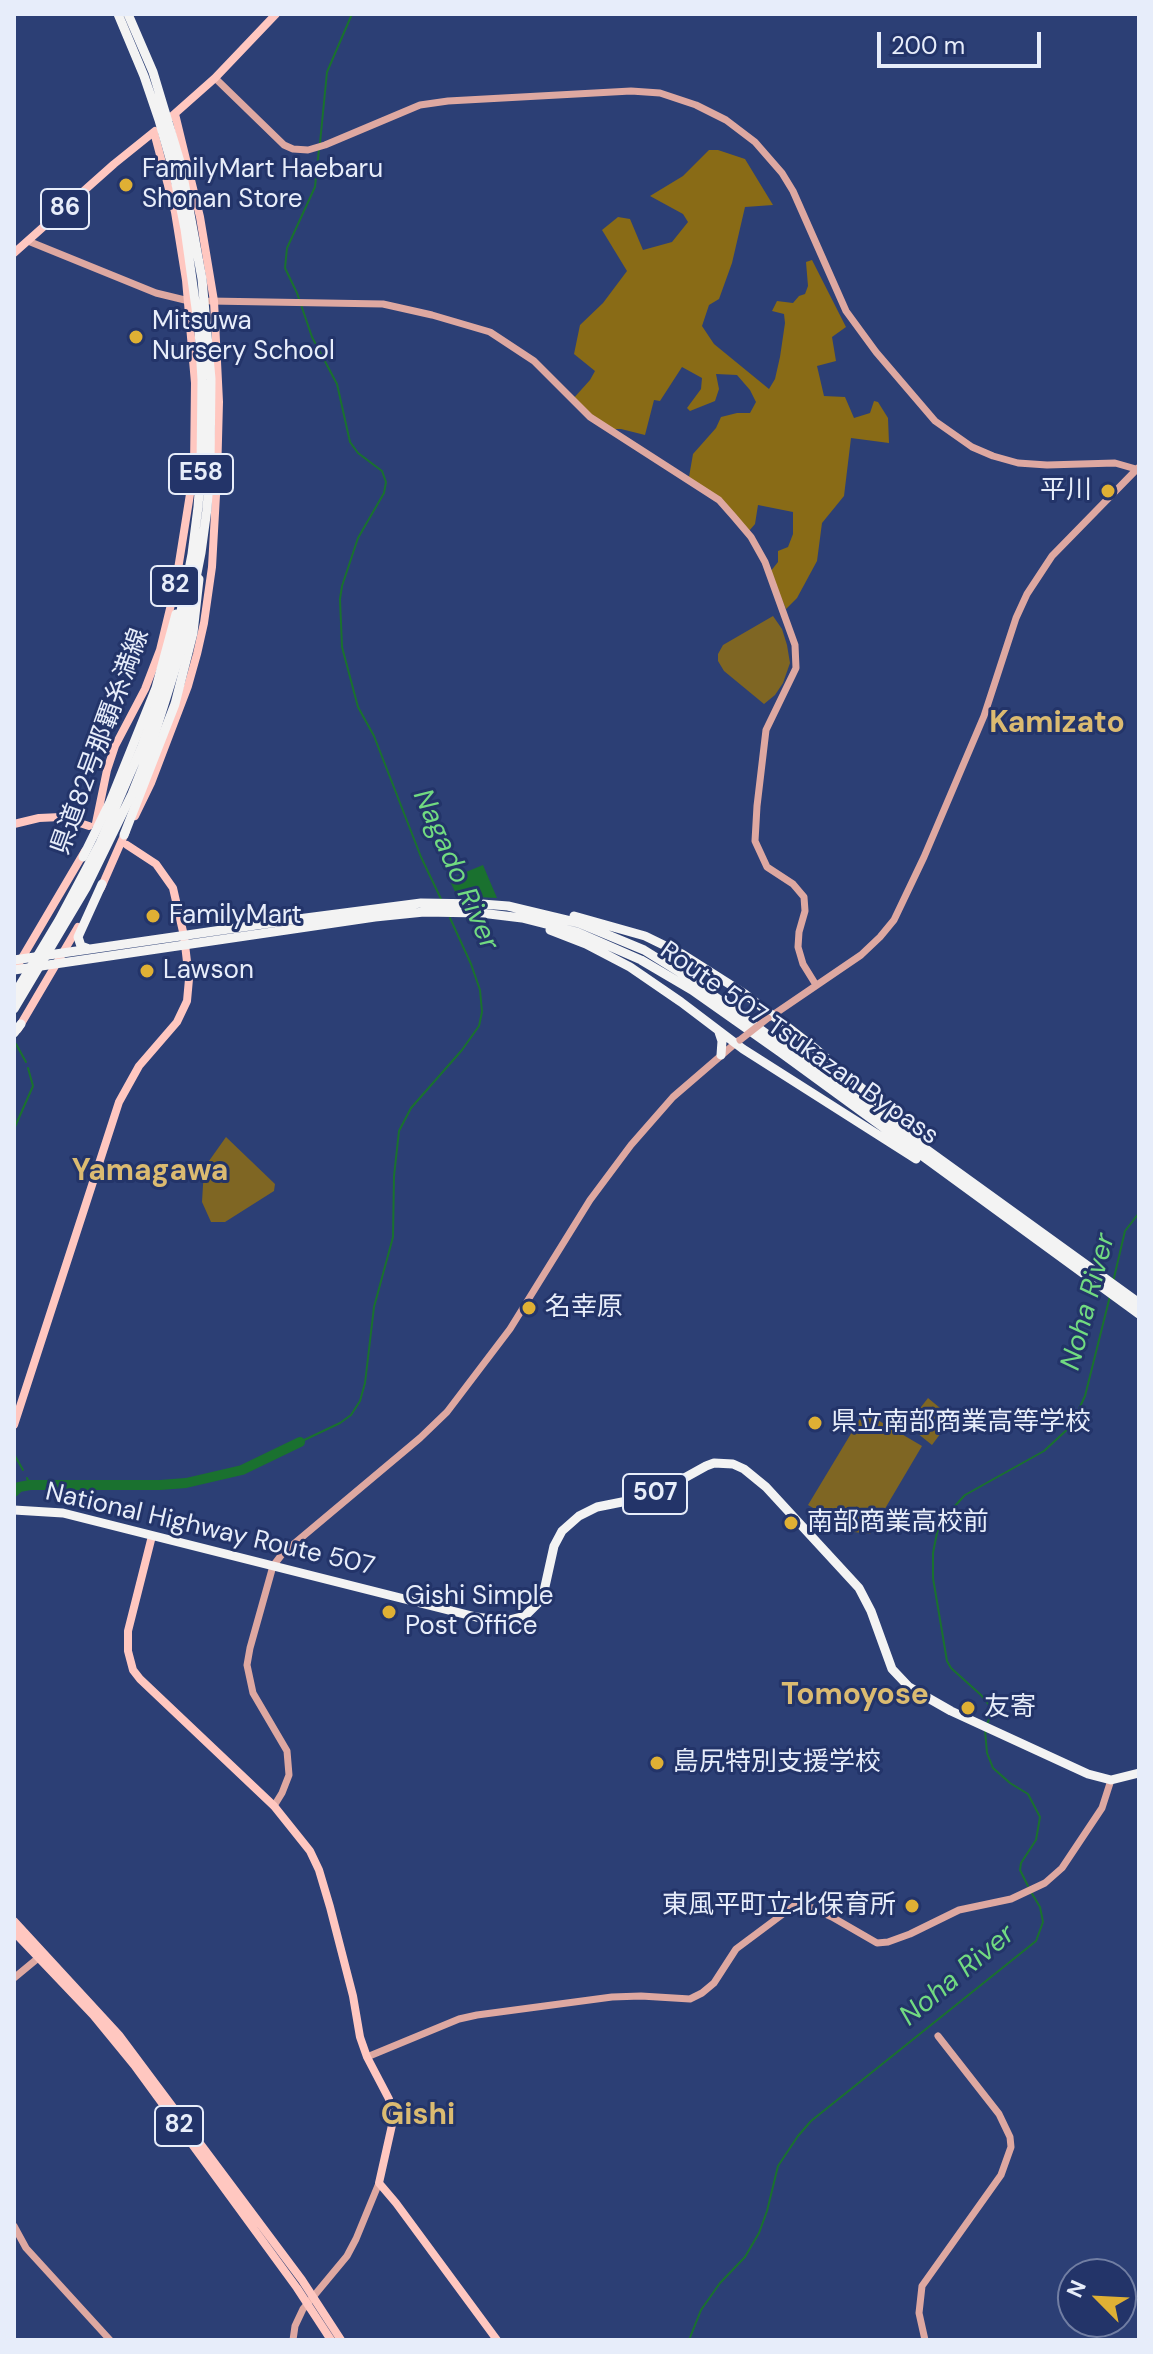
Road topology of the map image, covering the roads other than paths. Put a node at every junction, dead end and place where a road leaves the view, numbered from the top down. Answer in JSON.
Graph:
{"nodes":[{"id":1,"x":118,"y":14,"type":"edge"},
{"id":2,"x":128,"y":14,"type":"edge"},
{"id":3,"x":276,"y":14,"type":"edge"},
{"id":4,"x":215,"y":78,"type":"junction"},
{"id":5,"x":175,"y":114,"type":"junction"},
{"id":6,"x":154,"y":132,"type":"junction"},
{"id":7,"x":28,"y":241,"type":"junction"},
{"id":8,"x":14,"y":253,"type":"edge"},
{"id":9,"x":188,"y":300,"type":"junction"},
{"id":10,"x":214,"y":301,"type":"junction"},
{"id":11,"x":1138,"y":468,"type":"edge"},
{"id":12,"x":197,"y":553,"type":"junction"},
{"id":13,"x":14,"y":824,"type":"edge"},
{"id":14,"x":89,"y":826,"type":"dead end"},
{"id":15,"x":125,"y":840,"type":"junction"},
{"id":16,"x":83,"y":857,"type":"junction"},
{"id":17,"x":102,"y":884,"type":"junction"},
{"id":18,"x":532,"y":911,"type":"junction"},
{"id":19,"x":507,"y":914,"type":"junction"},
{"id":20,"x":184,"y":940,"type":"junction"},
{"id":21,"x":92,"y":949,"type":"junction"},
{"id":22,"x":63,"y":953,"type":"junction"},
{"id":23,"x":18,"y":959,"type":"edge"},
{"id":24,"x":39,"y":960,"type":"junction"},
{"id":25,"x":57,"y":963,"type":"junction"},
{"id":26,"x":14,"y":970,"type":"edge"},
{"id":27,"x":816,"y":985,"type":"junction"},
{"id":28,"x":14,"y":995,"type":"edge"},
{"id":29,"x":14,"y":1009,"type":"edge"},
{"id":30,"x":770,"y":1016,"type":"junction"},
{"id":31,"x":21,"y":1024,"type":"joint"},
{"id":32,"x":719,"y":1032,"type":"junction"},
{"id":33,"x":14,"y":1034,"type":"edge"},
{"id":34,"x":738,"y":1041,"type":"junction"},
{"id":35,"x":721,"y":1055,"type":"junction"},
{"id":36,"x":989,"y":1200,"type":"junction"},
{"id":37,"x":1120,"y":1295,"type":"junction"},
{"id":38,"x":1139,"y":1303,"type":"edge"},
{"id":39,"x":1139,"y":1314,"type":"edge"},
{"id":40,"x":14,"y":1425,"type":"edge"},
{"id":41,"x":14,"y":1510,"type":"edge"},
{"id":42,"x":152,"y":1536,"type":"junction"},
{"id":43,"x":273,"y":1566,"type":"junction"},
{"id":44,"x":1139,"y":1773,"type":"edge"},
{"id":45,"x":1111,"y":1780,"type":"junction"},
{"id":46,"x":274,"y":1806,"type":"junction"},
{"id":47,"x":14,"y":1921,"type":"edge"},
{"id":48,"x":14,"y":1932,"type":"edge"},
{"id":49,"x":41,"y":1955,"type":"junction"},
{"id":50,"x":14,"y":1978,"type":"edge"},
{"id":51,"x":938,"y":2036,"type":"dead end"},
{"id":52,"x":367,"y":2057,"type":"junction"},
{"id":53,"x":379,"y":2183,"type":"junction"},
{"id":54,"x":14,"y":2226,"type":"edge"},
{"id":55,"x":310,"y":2299,"type":"junction"},
{"id":56,"x":320,"y":2321,"type":"junction"},
{"id":57,"x":295,"y":2326,"type":"junction"},
{"id":58,"x":110,"y":2340,"type":"edge"},
{"id":59,"x":293,"y":2340,"type":"edge"},
{"id":60,"x":331,"y":2340,"type":"edge"},
{"id":61,"x":341,"y":2340,"type":"edge"},
{"id":62,"x":497,"y":2340,"type":"edge"},
{"id":63,"x":925,"y":2340,"type":"edge"}],
"edges":[{"from":1,"to":12,"type":"highway","number":"E58","bridge":true},
{"from":2,"to":12,"type":"highway","number":"E58","bridge":true},
{"from":3,"to":4,"type":"main road","number":"86"},
{"from":4,"to":5,"type":"main road","number":"86"},
{"from":4,"to":11,"type":"street"},
{"from":5,"to":6,"type":"main road","number":"86"},
{"from":5,"to":10,"type":"main road","name":"県道82号那覇糸満線","number":"82"},
{"from":6,"to":7,"type":"main road","number":"86"},
{"from":6,"to":9,"type":"main road","name":"県道82号那覇糸満線","number":"82"},
{"from":7,"to":8,"type":"main road","number":"86"},
{"from":7,"to":9,"type":"street"},
{"from":9,"to":10,"type":"street"},
{"from":9,"to":16,"type":"main road","name":"県道82号那覇糸満線","number":"82"},
{"from":10,"to":15,"type":"main road","name":"県道82号那覇糸満線","number":"82"},
{"from":10,"to":27,"type":"street"},
{"from":11,"to":27,"type":"street"},
{"from":12,"to":15,"type":"highway","bridge":true},
{"from":12,"to":16,"type":"highway","bridge":true},
{"from":12,"to":24,"type":"highway","number":"E58","bridge":true},
{"from":13,"to":14,"type":"main road","name":"県道82号那覇糸満線"},
{"from":15,"to":17,"type":"main road","name":"県道82号那覇糸満線","number":"82"},
{"from":15,"to":20,"type":"main road"},
{"from":16,"to":23,"type":"main road","name":"県道82号那覇糸満線","number":"82"},
{"from":17,"to":21,"type":"highway"},
{"from":17,"to":22,"type":"main road","name":"県道82号那覇糸満線","number":"82"},
{"from":18,"to":19,"type":"highway","name":"Route 507 Tsukazan Bypass"},
{"from":18,"to":30,"type":"highway"},
{"from":18,"to":36,"type":"highway","name":"Route 507 Tsukazan Bypass"},
{"from":19,"to":20,"type":"highway","name":"Route 507 Tsukazan Bypass"},
{"from":19,"to":32,"type":"highway"},
{"from":19,"to":36,"type":"highway","name":"Route 507 Tsukazan Bypass"},
{"from":20,"to":21,"type":"highway","name":"Route 507 Tsukazan Bypass"},
{"from":20,"to":25,"type":"highway","name":"Route 507 Tsukazan Bypass"},
{"from":20,"to":40,"type":"main road"},
{"from":21,"to":22,"type":"highway","name":"Route 507 Tsukazan Bypass"},
{"from":22,"to":23,"type":"highway","name":"Route 507 Tsukazan Bypass"},
{"from":22,"to":25,"type":"main road","name":"県道82号那覇糸満線","number":"82"},
{"from":23,"to":26,"type":"main road","name":"県道82号那覇糸満線","number":"82"},
{"from":24,"to":28,"type":"highway","number":"E58","bridge":true},
{"from":24,"to":29,"type":"highway","number":"E58","bridge":true},
{"from":25,"to":26,"type":"highway","name":"Route 507 Tsukazan Bypass"},
{"from":25,"to":31,"type":"main road","name":"県道82号那覇糸満線","number":"82"},
{"from":27,"to":30,"type":"street"},
{"from":30,"to":34,"type":"street","bridge":true},
{"from":30,"to":36,"type":"highway"},
{"from":31,"to":33,"type":"highway"},
{"from":32,"to":34,"type":"highway"},
{"from":32,"to":35,"type":"highway"},
{"from":34,"to":35,"type":"street"},
{"from":34,"to":36,"type":"highway"},
{"from":35,"to":43,"type":"street"},
{"from":36,"to":37,"type":"highway","name":"Route 507 Tsukazan Bypass"},
{"from":37,"to":38,"type":"highway","name":"Route 507 Tsukazan Bypass"},
{"from":37,"to":39,"type":"highway","name":"Route 507 Tsukazan Bypass"},
{"from":41,"to":42,"type":"highway","name":"National Highway Route 507","number":"507"},
{"from":42,"to":43,"type":"highway","name":"National Highway Route 507","number":"507"},
{"from":42,"to":46,"type":"main road"},
{"from":43,"to":45,"type":"highway","name":"National Highway Route 507","number":"507"},
{"from":43,"to":46,"type":"street"},
{"from":44,"to":45,"type":"highway"},
{"from":45,"to":52,"type":"street"},
{"from":46,"to":52,"type":"main road"},
{"from":47,"to":49,"type":"main road","number":"82"},
{"from":48,"to":49,"type":"main road","number":"82"},
{"from":49,"to":50,"type":"street"},
{"from":49,"to":55,"type":"main road","number":"82"},
{"from":51,"to":63,"type":"street"},
{"from":52,"to":53,"type":"main road"},
{"from":53,"to":55,"type":"street"},
{"from":53,"to":62,"type":"main road"},
{"from":54,"to":58,"type":"street"},
{"from":55,"to":56,"type":"main road","number":"82"},
{"from":55,"to":57,"type":"street"},
{"from":55,"to":61,"type":"main road","number":"82"},
{"from":56,"to":57,"type":"street"},
{"from":56,"to":60,"type":"main road","number":"82"},
{"from":57,"to":59,"type":"street"}]}
